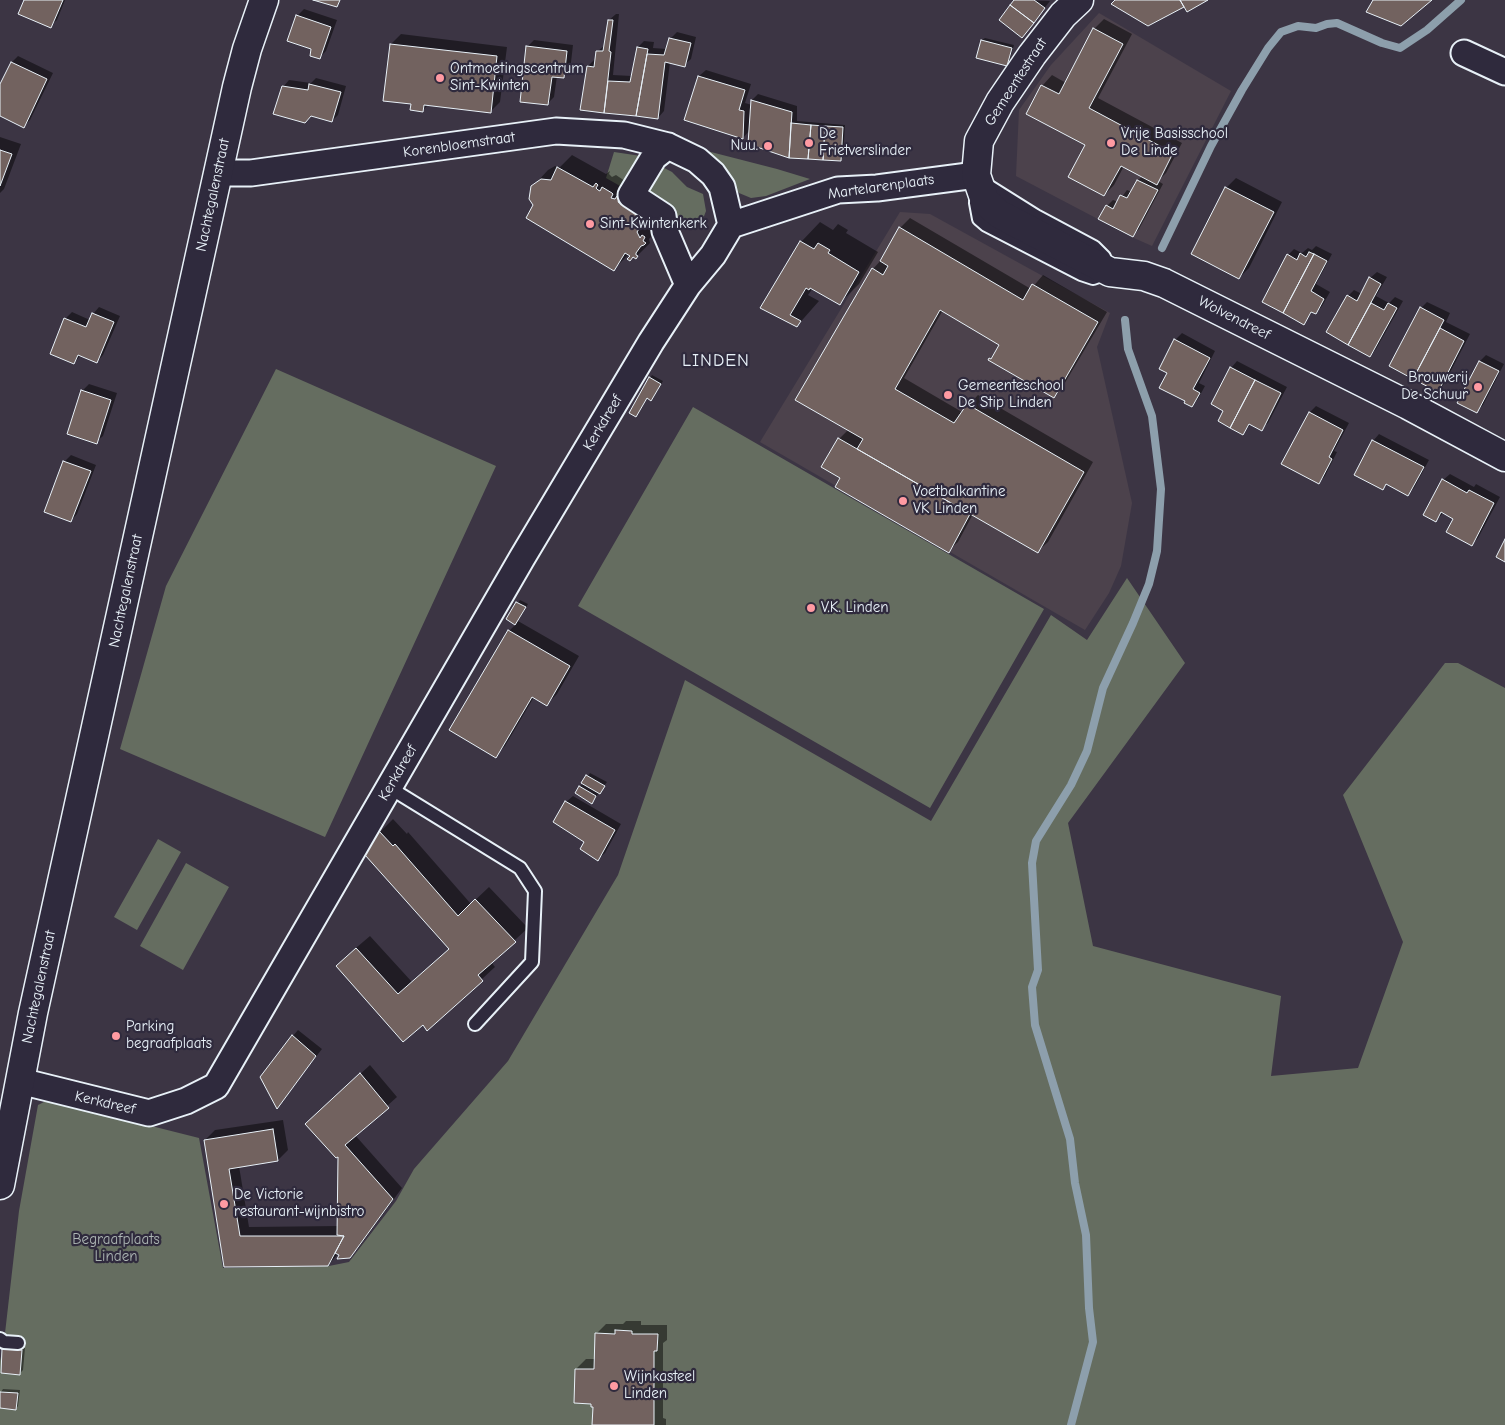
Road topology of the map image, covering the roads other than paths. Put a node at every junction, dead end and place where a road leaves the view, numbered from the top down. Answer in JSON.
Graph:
{"nodes":[{"id":1,"x":264,"y":0,"type":"edge"},
{"id":2,"x":1079,"y":0,"type":"edge"},
{"id":3,"x":1464,"y":53,"type":"dead end"},
{"id":4,"x":1505,"y":72,"type":"edge"},
{"id":5,"x":668,"y":146,"type":"junction"},
{"id":6,"x":218,"y":171,"type":"junction"},
{"id":7,"x":970,"y":177,"type":"junction"},
{"id":8,"x":731,"y":225,"type":"junction"},
{"id":9,"x":688,"y":285,"type":"junction"},
{"id":10,"x":1505,"y":457,"type":"edge"},
{"id":11,"x":390,"y":788,"type":"junction"},
{"id":12,"x":475,"y":1024,"type":"dead end"},
{"id":13,"x":20,"y":1081,"type":"junction"},
{"id":14,"x":0,"y":1185,"type":"edge"},
{"id":15,"x":0,"y":1339,"type":"edge"},
{"id":16,"x":18,"y":1343,"type":"dead end"}],
"edges":[{"from":1,"to":6,"type":"street","name":"Nachtegalenstraat"},
{"from":2,"to":7,"type":"street","name":"Gemeentestraat"},
{"from":3,"to":4,"type":"street"},
{"from":5,"to":6,"type":"street","name":"Korenbloemstraat"},
{"from":5,"to":8,"type":"street","name":"Korenbloemstraat"},
{"from":5,"to":9,"type":"street"},
{"from":6,"to":13,"type":"street","name":"Nachtegalenstraat"},
{"from":7,"to":8,"type":"street","name":"Martelarenplaats"},
{"from":7,"to":10,"type":"street","name":"Wolvendreef"},
{"from":8,"to":9,"type":"street"},
{"from":9,"to":11,"type":"street","name":"Kerkdreef"},
{"from":11,"to":12,"type":"lane"},
{"from":11,"to":13,"type":"street","name":"Kerkdreef"},
{"from":13,"to":14,"type":"street","name":"Nachtegalenstraat"},
{"from":15,"to":16,"type":"lane"}]}
